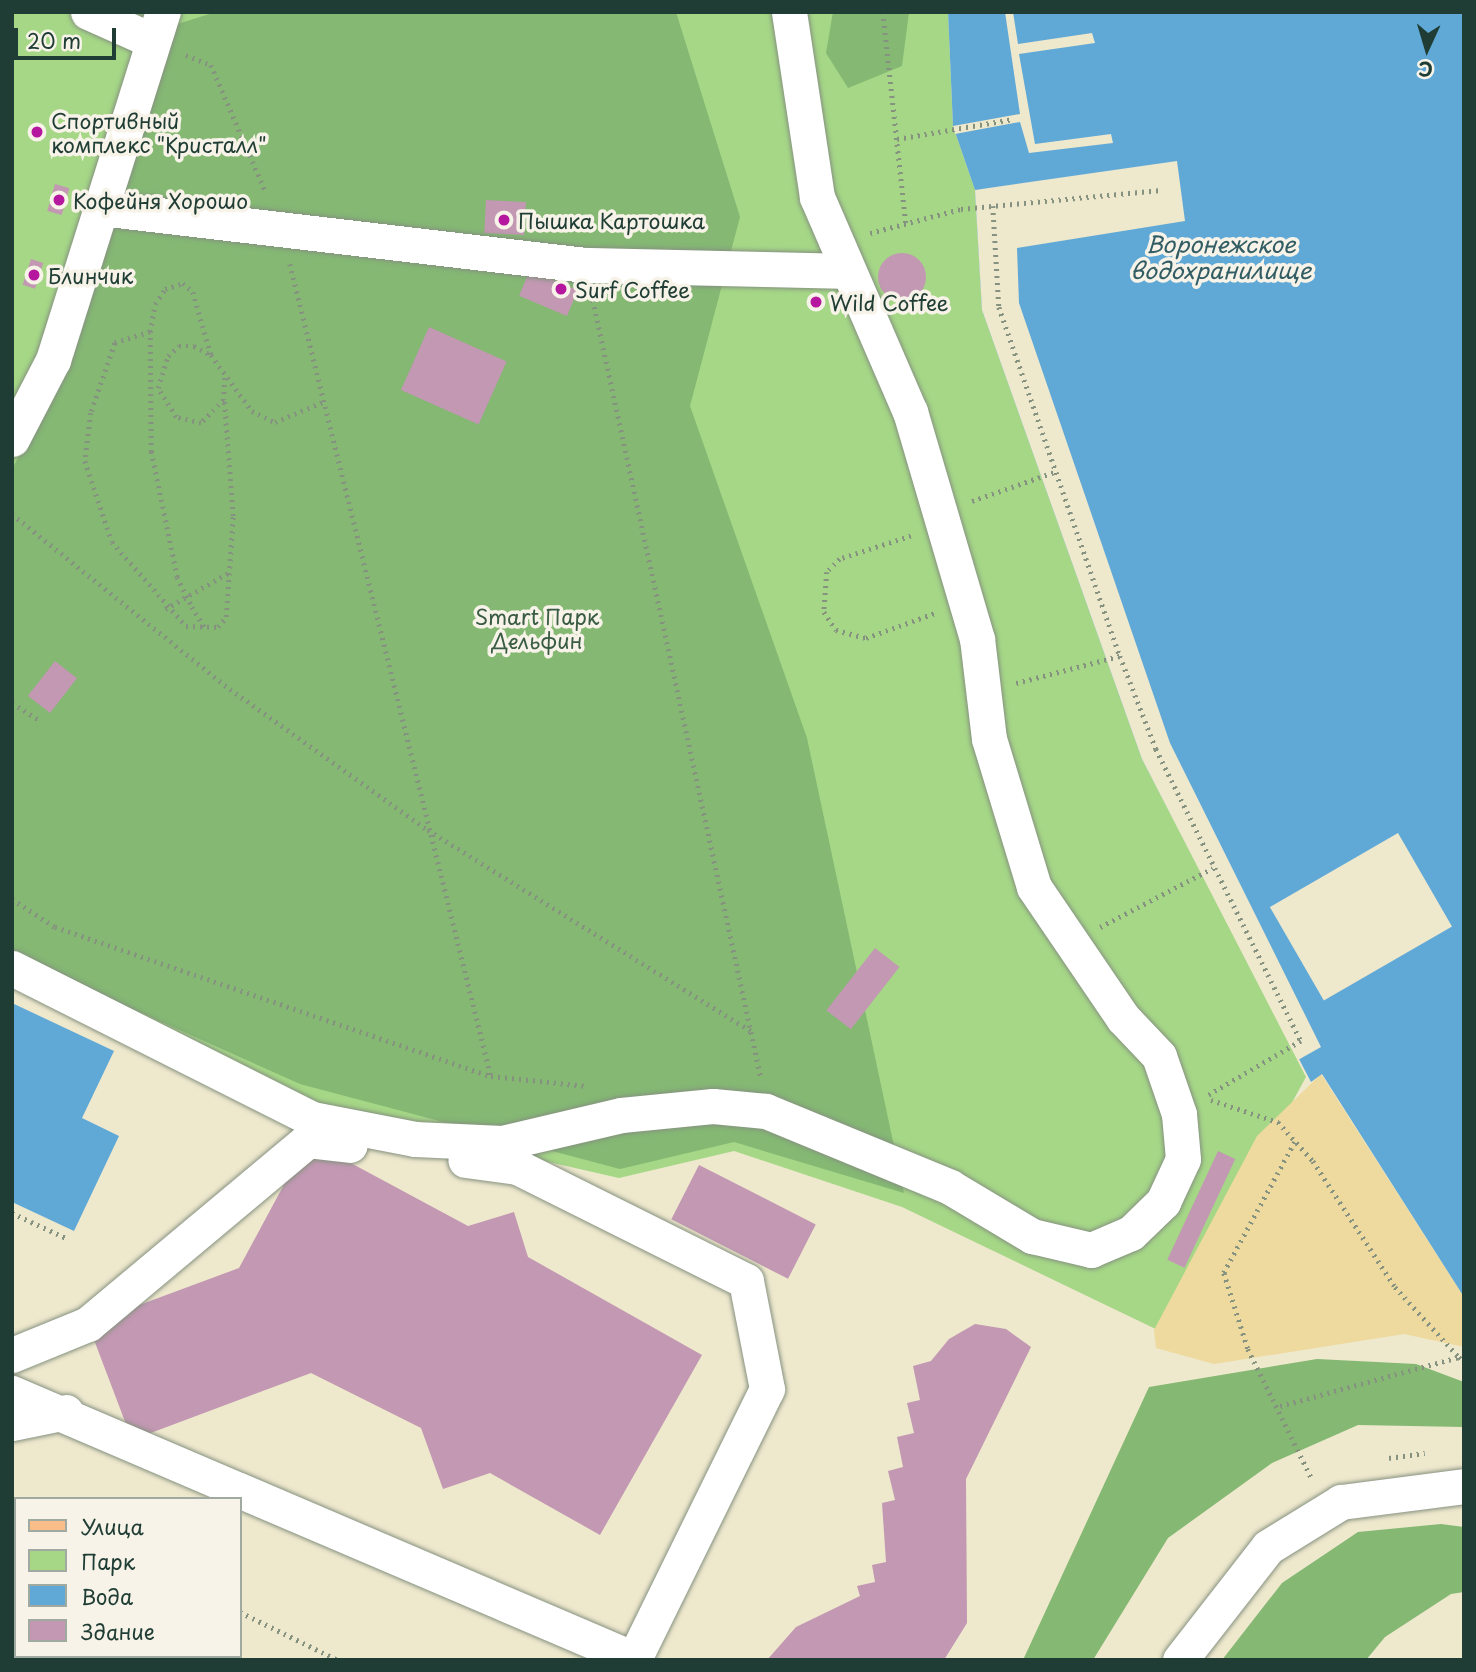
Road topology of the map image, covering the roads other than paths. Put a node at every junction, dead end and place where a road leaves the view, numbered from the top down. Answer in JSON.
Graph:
{"nodes":[{"id":1,"x":88,"y":12,"type":"edge"},
{"id":2,"x":789,"y":12,"type":"edge"},
{"id":3,"x":158,"y":27,"type":"edge"},
{"id":4,"x":100,"y":208,"type":"junction"},
{"id":5,"x":839,"y":257,"type":"junction"},
{"id":6,"x":12,"y":439,"type":"edge"},
{"id":7,"x":12,"y":968,"type":"edge"},
{"id":8,"x":12,"y":1355,"type":"edge"},
{"id":9,"x":12,"y":1393,"type":"edge"},
{"id":10,"x":66,"y":1412,"type":"junction"},
{"id":11,"x":12,"y":1423,"type":"edge"},
{"id":12,"x":1464,"y":1486,"type":"edge"},
{"id":13,"x":1180,"y":1660,"type":"edge"}],
"edges":[{"from":1,"to":3,"type":"street"},
{"from":2,"to":5,"type":"street"},
{"from":3,"to":4,"type":"street"},
{"from":4,"to":5,"type":"street"},
{"from":4,"to":6,"type":"street"},
{"from":5,"to":7,"type":"street"},
{"from":8,"to":10,"type":"street"},
{"from":9,"to":10,"type":"street"},
{"from":10,"to":11,"type":"street"},
{"from":12,"to":13,"type":"street"}]}
